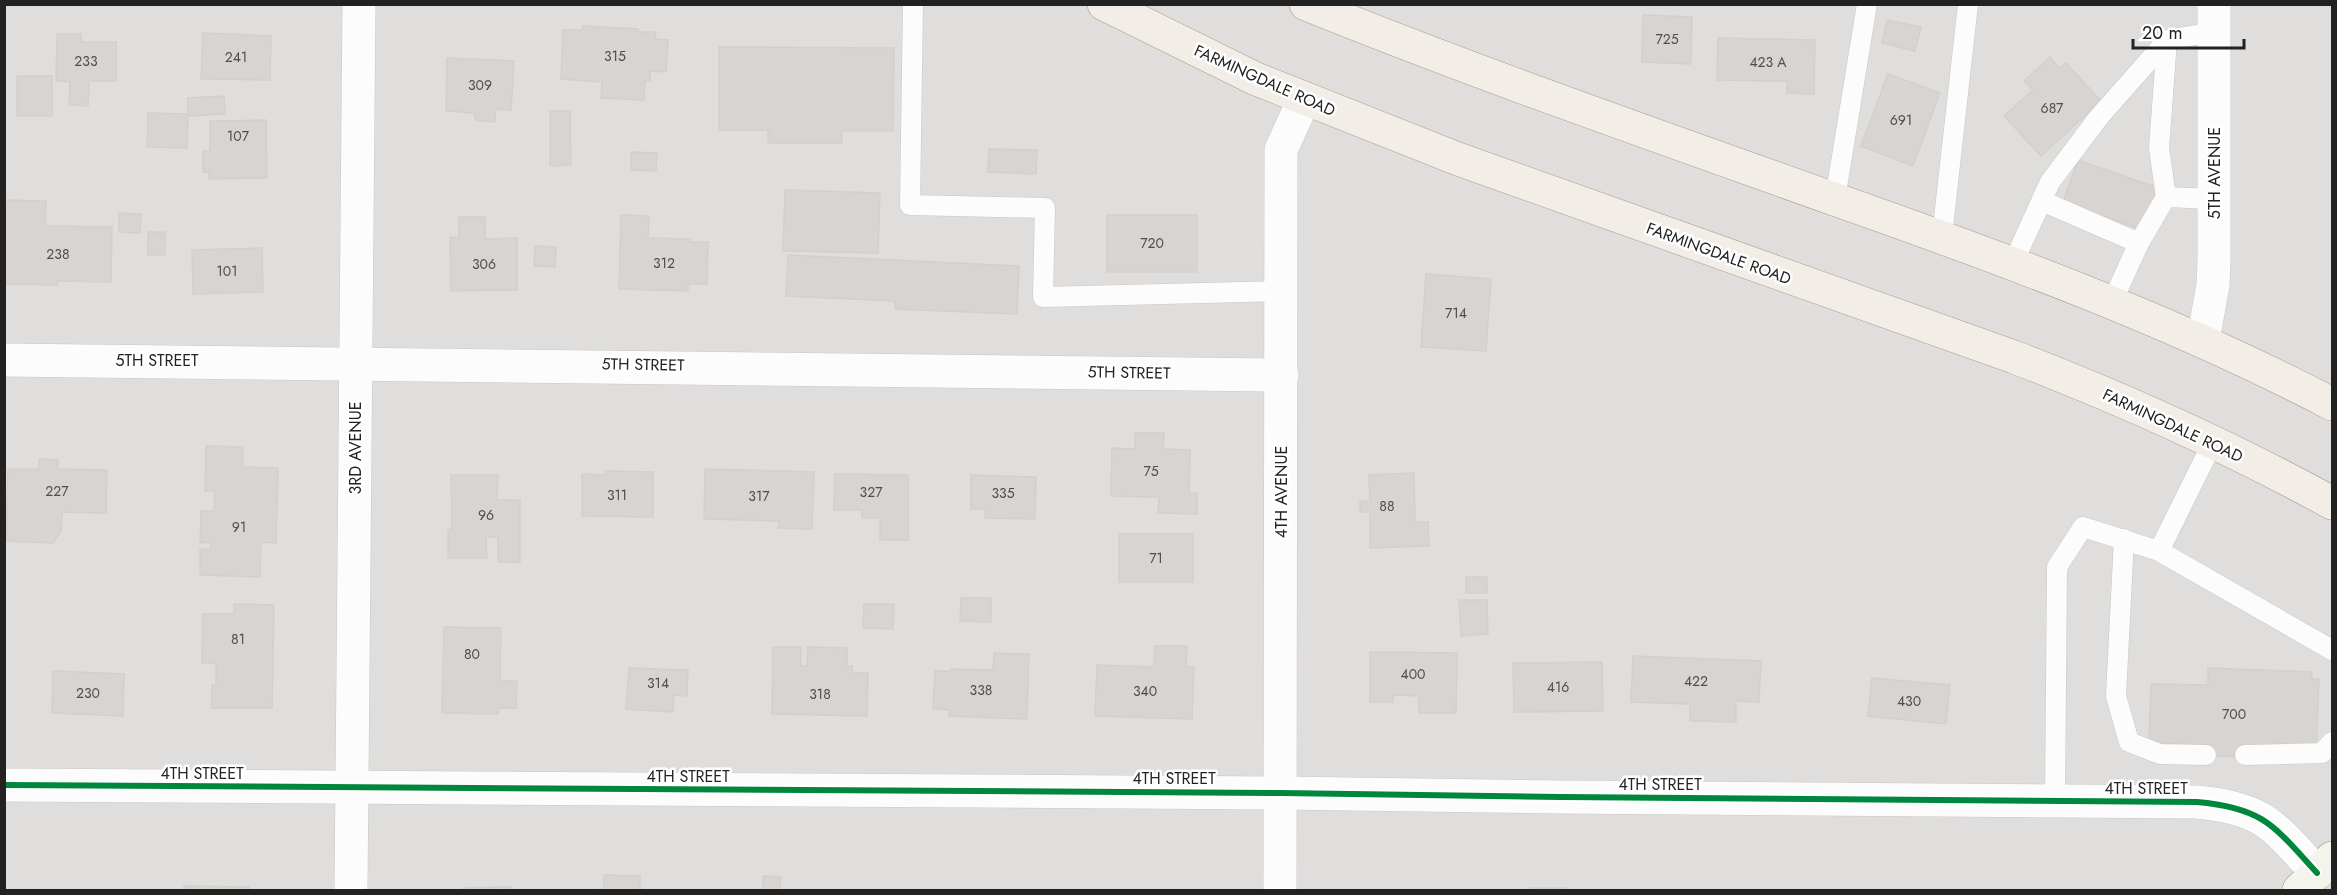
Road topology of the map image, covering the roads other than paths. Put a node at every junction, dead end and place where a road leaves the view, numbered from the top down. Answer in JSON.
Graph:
{"nodes":[{"id":1,"x":358,"y":4,"type":"edge"},
{"id":2,"x":913,"y":4,"type":"edge"},
{"id":3,"x":1104,"y":4,"type":"edge"},
{"id":4,"x":1306,"y":4,"type":"edge"},
{"id":5,"x":1867,"y":4,"type":"edge"},
{"id":6,"x":1968,"y":4,"type":"edge"},
{"id":7,"x":2214,"y":18,"type":"edge"},
{"id":8,"x":2167,"y":40,"type":"junction"},
{"id":9,"x":1304,"y":99,"type":"junction"},
{"id":10,"x":2166,"y":197,"type":"junction"},
{"id":11,"x":1835,"y":199,"type":"junction"},
{"id":12,"x":2214,"y":199,"type":"junction"},
{"id":13,"x":2042,"y":201,"type":"junction"},
{"id":14,"x":1942,"y":236,"type":"junction"},
{"id":15,"x":2139,"y":243,"type":"junction"},
{"id":16,"x":2013,"y":263,"type":"junction"},
{"id":17,"x":1282,"y":291,"type":"junction"},
{"id":18,"x":2112,"y":302,"type":"junction"},
{"id":19,"x":2203,"y":340,"type":"junction"},
{"id":20,"x":4,"y":360,"type":"edge"},
{"id":21,"x":355,"y":361,"type":"junction"},
{"id":22,"x":1282,"y":375,"type":"junction"},
{"id":23,"x":2332,"y":404,"type":"edge"},
{"id":24,"x":2213,"y":442,"type":"junction"},
{"id":25,"x":2332,"y":503,"type":"edge"},
{"id":26,"x":2124,"y":539,"type":"junction"},
{"id":27,"x":2159,"y":551,"type":"junction"},
{"id":28,"x":2332,"y":650,"type":"edge"},
{"id":29,"x":2332,"y":742,"type":"edge"},
{"id":30,"x":2206,"y":755,"type":"dead end"},
{"id":31,"x":2245,"y":755,"type":"dead end"},
{"id":32,"x":4,"y":785,"type":"edge"},
{"id":33,"x":353,"y":787,"type":"junction"},
{"id":34,"x":1281,"y":793,"type":"junction"},
{"id":35,"x":2055,"y":801,"type":"junction"},
{"id":36,"x":2316,"y":874,"type":"edge"},
{"id":37,"x":351,"y":891,"type":"edge"},
{"id":38,"x":1280,"y":891,"type":"edge"}],
"edges":[{"from":1,"to":21,"type":"street","name":"3RD AVENUE"},
{"from":2,"to":17,"type":"lane"},
{"from":3,"to":9,"type":"main road","name":"FARMINGDALE ROAD"},
{"from":4,"to":11,"type":"main road"},
{"from":5,"to":11,"type":"lane"},
{"from":6,"to":14,"type":"lane"},
{"from":7,"to":8,"type":"lane"},
{"from":7,"to":12,"type":"street","name":"5TH AVENUE"},
{"from":8,"to":10,"type":"lane"},
{"from":8,"to":13,"type":"lane"},
{"from":9,"to":17,"type":"street","name":"4TH AVENUE"},
{"from":9,"to":24,"type":"main road","name":"FARMINGDALE ROAD"},
{"from":10,"to":12,"type":"lane"},
{"from":10,"to":15,"type":"lane"},
{"from":11,"to":14,"type":"main road"},
{"from":12,"to":19,"type":"street","name":"5TH AVENUE"},
{"from":13,"to":15,"type":"lane"},
{"from":13,"to":16,"type":"lane"},
{"from":14,"to":16,"type":"main road"},
{"from":15,"to":18,"type":"lane"},
{"from":16,"to":18,"type":"main road"},
{"from":17,"to":22,"type":"street","name":"4TH AVENUE"},
{"from":18,"to":19,"type":"main road"},
{"from":19,"to":23,"type":"main road"},
{"from":20,"to":21,"type":"street","name":"5TH STREET"},
{"from":21,"to":22,"type":"street","name":"5TH STREET"},
{"from":21,"to":33,"type":"street","name":"3RD AVENUE"},
{"from":22,"to":34,"type":"street","name":"4TH AVENUE"},
{"from":24,"to":25,"type":"main road","name":"FARMINGDALE ROAD"},
{"from":24,"to":27,"type":"lane"},
{"from":26,"to":27,"type":"lane"},
{"from":26,"to":30,"type":"lane"},
{"from":26,"to":35,"type":"lane"},
{"from":27,"to":28,"type":"lane"},
{"from":29,"to":31,"type":"lane"},
{"from":32,"to":33,"type":"street","name":"4TH STREET"},
{"from":33,"to":34,"type":"street","name":"4TH STREET"},
{"from":33,"to":37,"type":"street","name":"3RD AVENUE"},
{"from":34,"to":35,"type":"street","name":"4TH STREET"},
{"from":34,"to":38,"type":"street","name":"4TH AVENUE"},
{"from":35,"to":36,"type":"street","name":"4TH STREET"}]}
